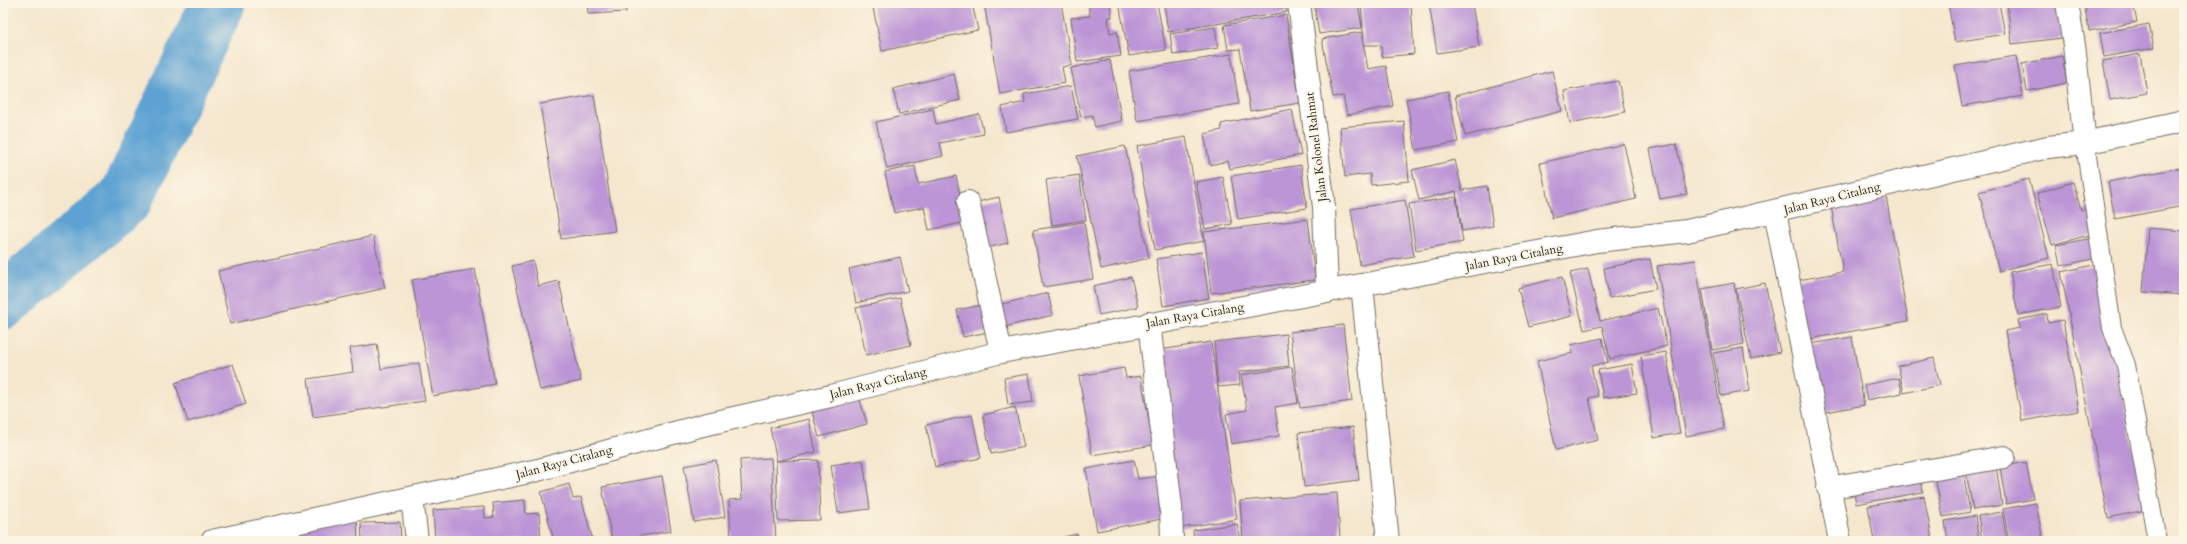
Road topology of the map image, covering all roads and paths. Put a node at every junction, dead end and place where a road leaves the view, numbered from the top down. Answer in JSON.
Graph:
{"nodes":[{"id":1,"x":1299,"y":3,"type":"edge"},
{"id":2,"x":2067,"y":3,"type":"edge"},
{"id":3,"x":2184,"y":121,"type":"edge"},
{"id":4,"x":2085,"y":143,"type":"junction"},
{"id":5,"x":968,"y":202,"type":"dead end"},
{"id":6,"x":1775,"y":212,"type":"junction"},
{"id":7,"x":1362,"y":285,"type":"junction"},
{"id":8,"x":1327,"y":292,"type":"junction"},
{"id":9,"x":1149,"y":324,"type":"junction"},
{"id":10,"x":1001,"y":352,"type":"junction"},
{"id":11,"x":2004,"y":457,"type":"dead end"},
{"id":12,"x":1828,"y":488,"type":"junction"},
{"id":13,"x":412,"y":498,"type":"junction"},
{"id":14,"x":212,"y":541,"type":"edge"},
{"id":15,"x":417,"y":541,"type":"edge"},
{"id":16,"x":1172,"y":541,"type":"edge"},
{"id":17,"x":1388,"y":541,"type":"edge"},
{"id":18,"x":1840,"y":541,"type":"edge"},
{"id":19,"x":2157,"y":541,"type":"edge"}],
"edges":[{"from":1,"to":8,"type":"street","name":"Jalan Kolonel Rahmat"},
{"from":2,"to":4,"type":"street"},
{"from":3,"to":4,"type":"street","name":"Jalan Raya Citalang"},
{"from":4,"to":6,"type":"street","name":"Jalan Raya Citalang"},
{"from":4,"to":19,"type":"lane"},
{"from":5,"to":10,"type":"street"},
{"from":6,"to":7,"type":"street","name":"Jalan Raya Citalang"},
{"from":6,"to":12,"type":"street"},
{"from":7,"to":8,"type":"street","name":"Jalan Raya Citalang"},
{"from":7,"to":17,"type":"street"},
{"from":8,"to":9,"type":"street","name":"Jalan Raya Citalang"},
{"from":9,"to":10,"type":"street","name":"Jalan Raya Citalang"},
{"from":9,"to":16,"type":"street"},
{"from":10,"to":13,"type":"street","name":"Jalan Raya Citalang"},
{"from":11,"to":12,"type":"street"},
{"from":12,"to":18,"type":"street"},
{"from":13,"to":14,"type":"street","name":"Jalan Raya Citalang"},
{"from":13,"to":15,"type":"street"}]}
